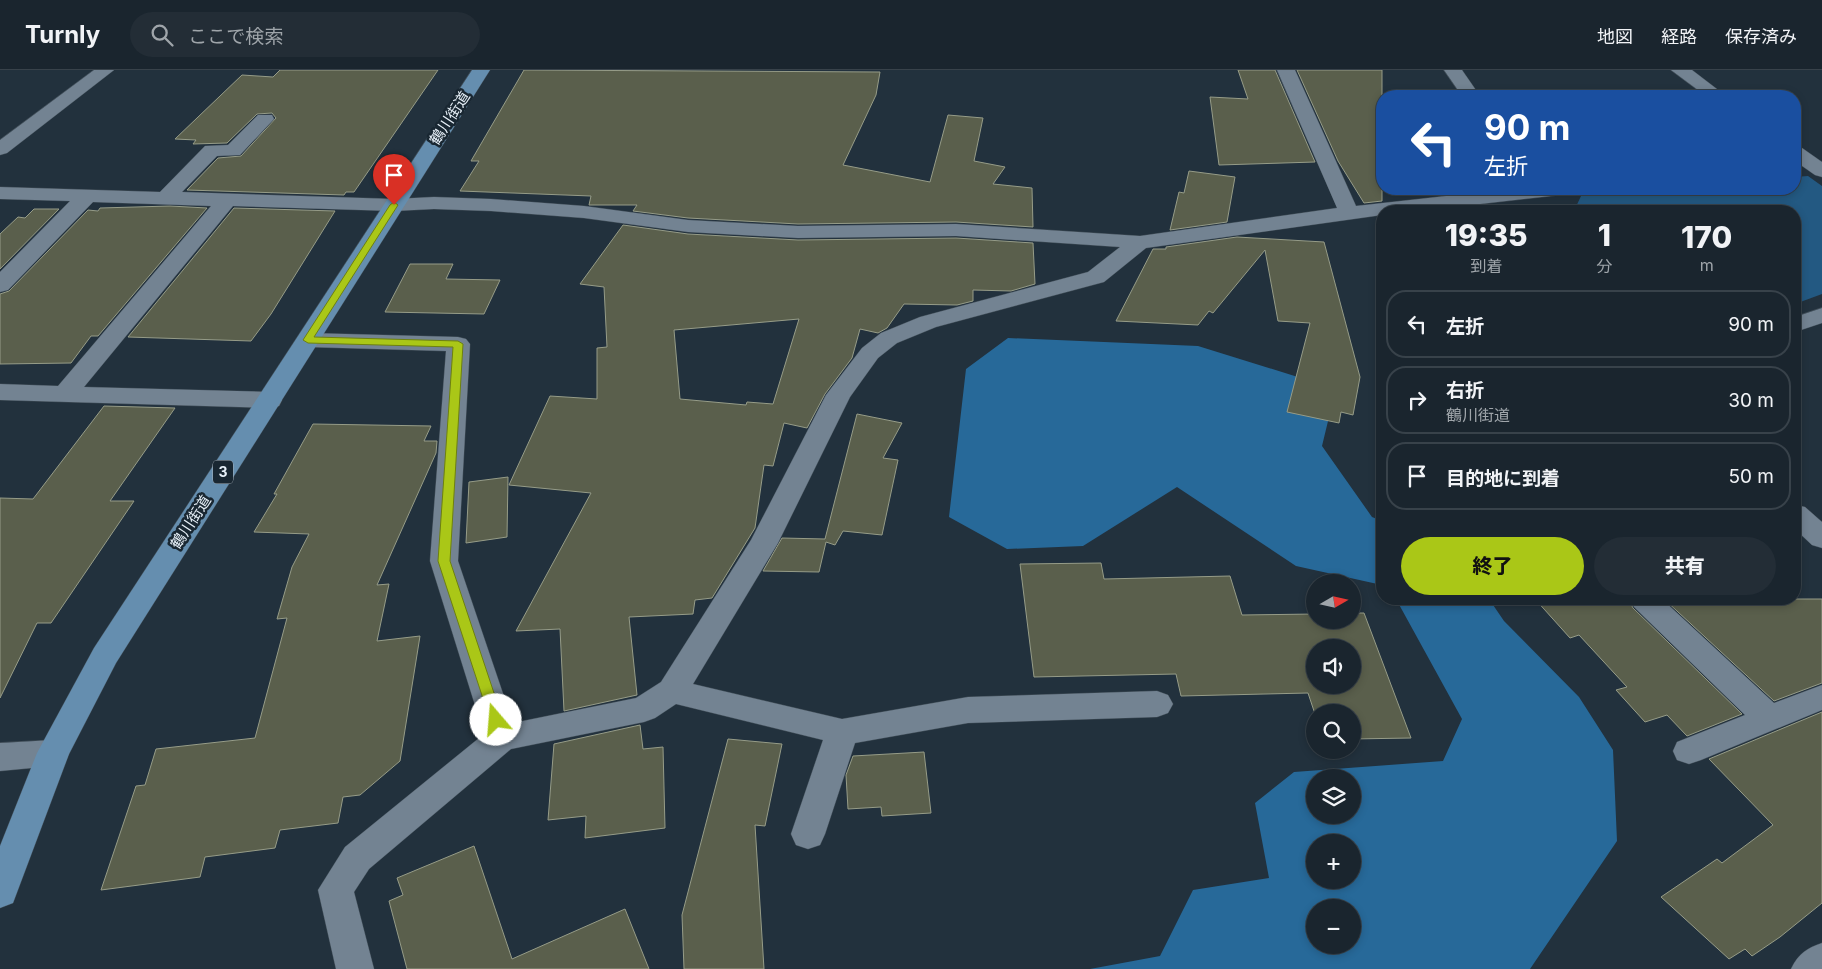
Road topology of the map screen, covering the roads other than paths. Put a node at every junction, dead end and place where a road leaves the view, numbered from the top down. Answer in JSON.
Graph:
{"nodes":[{"id":1,"x":105,"y":70,"type":"edge"},
{"id":2,"x":481,"y":70,"type":"edge"},
{"id":3,"x":1286,"y":70,"type":"edge"},
{"id":4,"x":1453,"y":70,"type":"edge"},
{"id":5,"x":1680,"y":70,"type":"edge"},
{"id":6,"x":1467,"y":90,"type":"edge"},
{"id":7,"x":1708,"y":90,"type":"edge"},
{"id":8,"x":265,"y":119,"type":"dead end"},
{"id":9,"x":0,"y":149,"type":"edge"},
{"id":10,"x":1801,"y":156,"type":"edge"},
{"id":11,"x":1801,"y":168,"type":"edge"},
{"id":12,"x":1819,"y":169,"type":"edge"},
{"id":13,"x":0,"y":193,"type":"edge"},
{"id":14,"x":1498,"y":195,"type":"edge"},
{"id":15,"x":1540,"y":195,"type":"edge"},
{"id":16,"x":87,"y":196,"type":"junction"},
{"id":17,"x":165,"y":198,"type":"junction"},
{"id":18,"x":227,"y":200,"type":"junction"},
{"id":19,"x":394,"y":205,"type":"junction"},
{"id":20,"x":1420,"y":205,"type":"edge"},
{"id":21,"x":1548,"y":205,"type":"edge"},
{"id":22,"x":1376,"y":210,"type":"edge"},
{"id":23,"x":1349,"y":212,"type":"junction"},
{"id":24,"x":1140,"y":242,"type":"junction"},
{"id":25,"x":0,"y":285,"type":"edge"},
{"id":26,"x":1822,"y":315,"type":"edge"},
{"id":27,"x":1801,"y":323,"type":"edge"},
{"id":28,"x":308,"y":340,"type":"junction"},
{"id":29,"x":0,"y":392,"type":"edge"},
{"id":30,"x":65,"y":394,"type":"junction"},
{"id":31,"x":270,"y":400,"type":"junction"},
{"id":32,"x":1801,"y":519,"type":"edge"},
{"id":33,"x":1822,"y":538,"type":"edge"},
{"id":34,"x":1650,"y":605,"type":"edge"},
{"id":35,"x":672,"y":691,"type":"junction"},
{"id":36,"x":1822,"y":697,"type":"edge"},
{"id":37,"x":1158,"y":704,"type":"dead end"},
{"id":38,"x":1768,"y":717,"type":"junction"},
{"id":39,"x":842,"y":732,"type":"junction"},
{"id":40,"x":502,"y":738,"type":"junction"},
{"id":41,"x":1689,"y":751,"type":"dead end"},
{"id":42,"x":52,"y":753,"type":"junction"},
{"id":43,"x":0,"y":757,"type":"edge"},
{"id":44,"x":808,"y":834,"type":"dead end"},
{"id":45,"x":0,"y":892,"type":"edge"},
{"id":46,"x":1822,"y":960,"type":"edge"},
{"id":47,"x":355,"y":969,"type":"edge"},
{"id":48,"x":1810,"y":969,"type":"edge"}],
"edges":[{"from":1,"to":9,"type":"street"},
{"from":2,"to":19,"type":"main road","name":"鶴川街道","number":"3"},
{"from":3,"to":23,"type":"street"},
{"from":4,"to":6,"type":"street"},
{"from":5,"to":7,"type":"street"},
{"from":8,"to":17,"type":"street"},
{"from":10,"to":12,"type":"street"},
{"from":11,"to":12,"type":"street"},
{"from":13,"to":16,"type":"street"},
{"from":14,"to":20,"type":"street"},
{"from":15,"to":21,"type":"street"},
{"from":16,"to":17,"type":"street"},
{"from":16,"to":25,"type":"street"},
{"from":17,"to":18,"type":"street"},
{"from":18,"to":19,"type":"street"},
{"from":18,"to":30,"type":"street"},
{"from":19,"to":24,"type":"street"},
{"from":19,"to":28,"type":"main road","name":"鶴川街道","number":"3"},
{"from":22,"to":23,"type":"street"},
{"from":23,"to":24,"type":"street"},
{"from":24,"to":35,"type":"street"},
{"from":26,"to":27,"type":"street"},
{"from":28,"to":31,"type":"main road","name":"鶴川街道","number":"3"},
{"from":28,"to":40,"type":"street"},
{"from":29,"to":30,"type":"street"},
{"from":30,"to":31,"type":"street"},
{"from":31,"to":42,"type":"main road","name":"鶴川街道","number":"3"},
{"from":32,"to":33,"type":"street"},
{"from":34,"to":38,"type":"street"},
{"from":35,"to":39,"type":"street"},
{"from":35,"to":40,"type":"street"},
{"from":36,"to":38,"type":"street"},
{"from":37,"to":39,"type":"street"},
{"from":38,"to":41,"type":"street"},
{"from":39,"to":44,"type":"street"},
{"from":40,"to":47,"type":"street"},
{"from":42,"to":43,"type":"street"},
{"from":42,"to":45,"type":"main road","name":"鶴川街道","number":"3"},
{"from":46,"to":48,"type":"street"}]}
